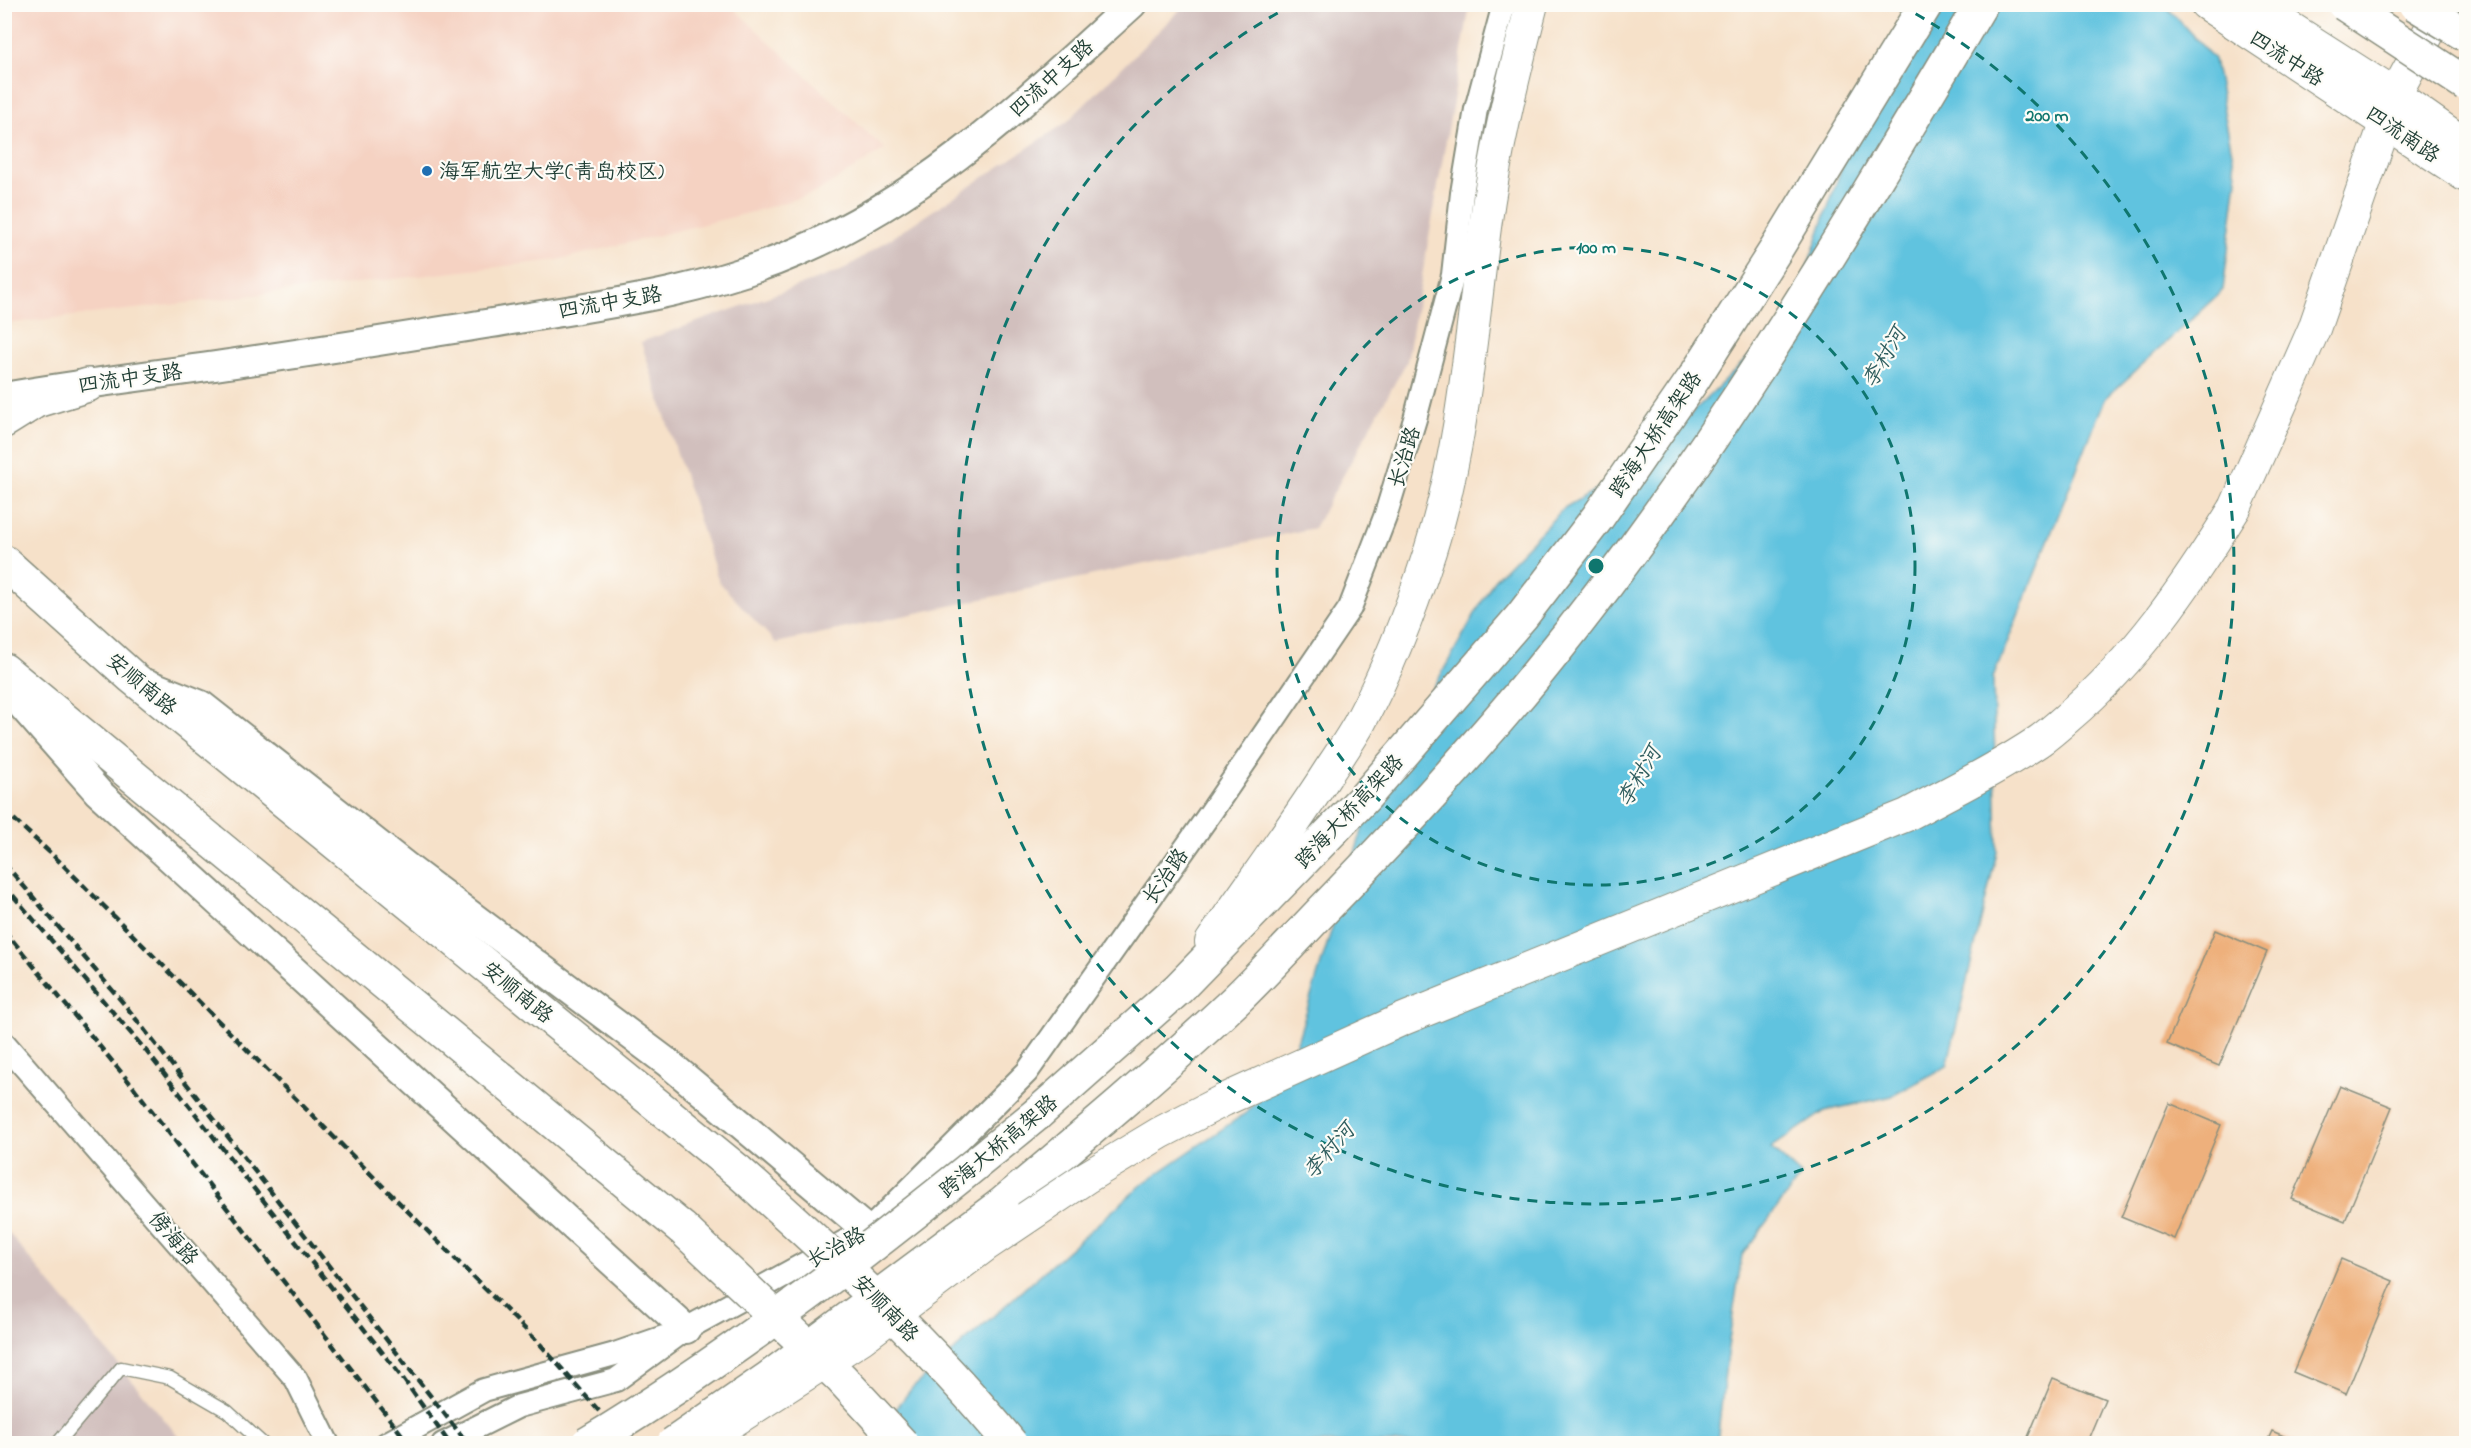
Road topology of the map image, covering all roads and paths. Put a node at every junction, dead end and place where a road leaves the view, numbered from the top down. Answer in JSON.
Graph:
{"nodes":[{"id":1,"x":1132,"y":4,"type":"edge"},
{"id":2,"x":1504,"y":4,"type":"edge"},
{"id":3,"x":1532,"y":4,"type":"edge"},
{"id":4,"x":1926,"y":4,"type":"edge"},
{"id":5,"x":1981,"y":4,"type":"edge"},
{"id":6,"x":2206,"y":4,"type":"edge"},
{"id":7,"x":2253,"y":4,"type":"edge"},
{"id":8,"x":2344,"y":4,"type":"edge"},
{"id":9,"x":2415,"y":4,"type":"edge"},
{"id":10,"x":2444,"y":4,"type":"edge"},
{"id":11,"x":2466,"y":35,"type":"edge"},
{"id":12,"x":2346,"y":81,"type":"junction"},
{"id":13,"x":2466,"y":84,"type":"edge"},
{"id":14,"x":2391,"y":109,"type":"junction"},
{"id":15,"x":2466,"y":144,"type":"edge"},
{"id":16,"x":2466,"y":176,"type":"edge"},
{"id":17,"x":88,"y":385,"type":"junction"},
{"id":18,"x":4,"y":397,"type":"edge"},
{"id":19,"x":4,"y":421,"type":"edge"},
{"id":20,"x":9,"y":562,"type":"edge"},
{"id":21,"x":4,"y":670,"type":"edge"},
{"id":22,"x":132,"y":677,"type":"junction"},
{"id":23,"x":4,"y":684,"type":"edge"},
{"id":24,"x":1178,"y":988,"type":"junction"},
{"id":25,"x":4,"y":1043,"type":"edge"},
{"id":26,"x":868,"y":1231,"type":"junction"},
{"id":27,"x":686,"y":1329,"type":"junction"},
{"id":28,"x":57,"y":1443,"type":"edge"},
{"id":29,"x":263,"y":1443,"type":"edge"},
{"id":30,"x":328,"y":1443,"type":"edge"},
{"id":31,"x":386,"y":1443,"type":"edge"},
{"id":32,"x":443,"y":1443,"type":"edge"},
{"id":33,"x":587,"y":1443,"type":"edge"},
{"id":34,"x":673,"y":1443,"type":"edge"},
{"id":35,"x":684,"y":1443,"type":"edge"},
{"id":36,"x":902,"y":1443,"type":"edge"},
{"id":37,"x":1011,"y":1443,"type":"edge"}],
"edges":[{"from":1,"to":17,"type":"street","name":"四流中支路"},
{"from":2,"to":26,"type":"street","name":"长治路"},
{"from":3,"to":24,"type":"main road"},
{"from":4,"to":24,"type":"main road","name":"跨海大桥高架路"},
{"from":5,"to":34,"type":"main road","bridge":true},
{"from":6,"to":12,"type":"main road","name":"四流中路"},
{"from":7,"to":12,"type":"main road","name":"四流中路"},
{"from":8,"to":13,"type":"main road","bridge":true},
{"from":9,"to":11,"type":"main road","bridge":true},
{"from":10,"to":14,"type":"main road"},
{"from":12,"to":14,"type":"main road","name":"四流南路"},
{"from":14,"to":15,"type":"main road","name":"四流南路"},
{"from":14,"to":16,"type":"main road","name":"四流南路"},
{"from":14,"to":35,"type":"main road","bridge":true},
{"from":17,"to":18,"type":"street","name":"四流中支路"},
{"from":17,"to":19,"type":"main road"},
{"from":20,"to":22,"type":"main road","name":"安顺南路"},
{"from":21,"to":36,"type":"main road","bridge":true},
{"from":22,"to":26,"type":"street"},
{"from":22,"to":37,"type":"main road","name":"安顺南路","bridge":true},
{"from":23,"to":27,"type":"street"},
{"from":24,"to":33,"type":"main road","name":"跨海大桥高架路","bridge":true},
{"from":25,"to":30,"type":"street","name":"傍海路"},
{"from":26,"to":27,"type":"street","name":"长治路"},
{"from":27,"to":31,"type":"street"},
{"from":27,"to":32,"type":"street","name":"长治路"},
{"from":28,"to":29,"type":"lane"}]}
